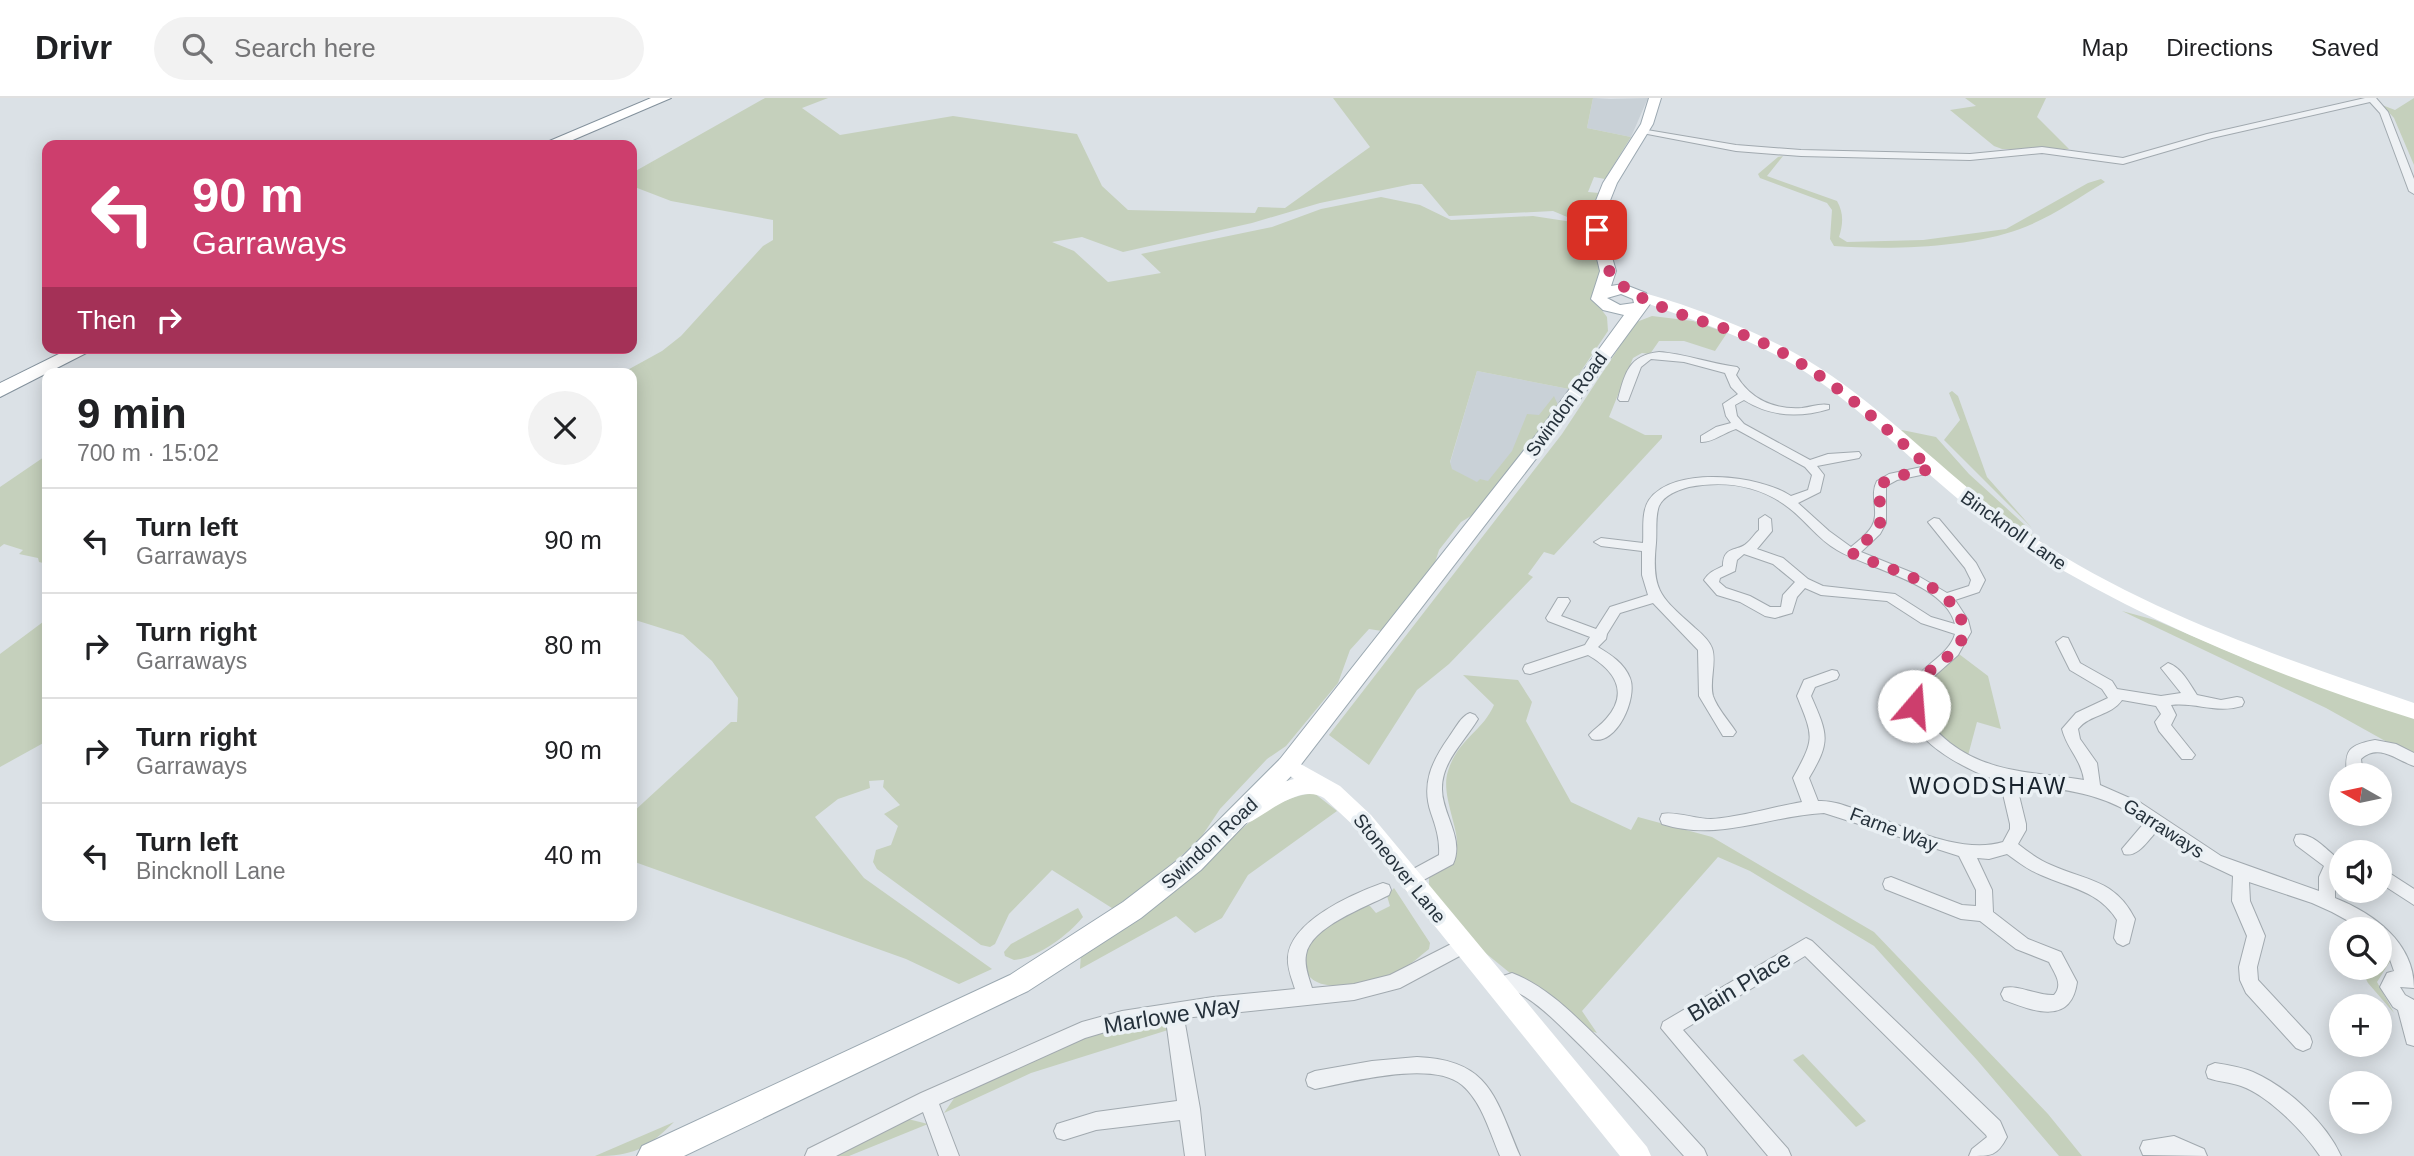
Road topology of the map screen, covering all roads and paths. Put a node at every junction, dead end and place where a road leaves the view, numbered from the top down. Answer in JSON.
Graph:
{"nodes":[{"id":1,"x":644,"y":98,"type":"edge"},
{"id":2,"x":664,"y":98,"type":"edge"},
{"id":3,"x":1655,"y":98,"type":"edge"},
{"id":4,"x":2371,"y":98,"type":"edge"},
{"id":5,"x":1641,"y":132,"type":"junction"},
{"id":6,"x":541,"y":140,"type":"edge"},
{"id":7,"x":560,"y":140,"type":"edge"},
{"id":8,"x":2414,"y":191,"type":"edge"},
{"id":9,"x":1608,"y":271,"type":"junction"},
{"id":10,"x":1604,"y":299,"type":"junction"},
{"id":11,"x":1636,"y":301,"type":"junction"},
{"id":12,"x":1611,"y":342,"type":"junction"},
{"id":13,"x":75,"y":354,"type":"edge"},
{"id":14,"x":97,"y":354,"type":"edge"},
{"id":15,"x":47,"y":368,"type":"edge"},
{"id":16,"x":70,"y":368,"type":"edge"},
{"id":17,"x":42,"y":370,"type":"edge"},
{"id":18,"x":42,"y":382,"type":"edge"},
{"id":19,"x":0,"y":391,"type":"edge"},
{"id":20,"x":1744,"y":395,"type":"junction"},
{"id":21,"x":1624,"y":400,"type":"dead end"},
{"id":22,"x":0,"y":403,"type":"edge"},
{"id":23,"x":1825,"y":407,"type":"dead end"},
{"id":24,"x":1737,"y":425,"type":"junction"},
{"id":25,"x":1705,"y":439,"type":"dead end"},
{"id":26,"x":1855,"y":455,"type":"dead end"},
{"id":27,"x":1809,"y":464,"type":"junction"},
{"id":28,"x":1931,"y":469,"type":"junction"},
{"id":29,"x":1788,"y":502,"type":"junction"},
{"id":30,"x":1765,"y":519,"type":"dead end"},
{"id":31,"x":1934,"y":522,"type":"dead end"},
{"id":32,"x":1601,"y":542,"type":"dead end"},
{"id":33,"x":1649,"y":548,"type":"junction"},
{"id":34,"x":1749,"y":551,"type":"junction"},
{"id":35,"x":1852,"y":553,"type":"junction"},
{"id":36,"x":1803,"y":582,"type":"junction"},
{"id":37,"x":1657,"y":597,"type":"junction"},
{"id":38,"x":1945,"y":598,"type":"junction"},
{"id":39,"x":1563,"y":601,"type":"dead end"},
{"id":40,"x":1964,"y":632,"type":"junction"},
{"id":41,"x":1601,"y":636,"type":"junction"},
{"id":42,"x":2063,"y":642,"type":"dead end"},
{"id":43,"x":1590,"y":649,"type":"junction"},
{"id":44,"x":2168,"y":668,"type":"dead end"},
{"id":45,"x":1530,"y":669,"type":"dead end"},
{"id":46,"x":1832,"y":675,"type":"dead end"},
{"id":47,"x":2116,"y":694,"type":"junction"},
{"id":48,"x":2376,"y":696,"type":"junction"},
{"id":49,"x":2192,"y":699,"type":"junction"},
{"id":50,"x":2161,"y":701,"type":"junction"},
{"id":51,"x":2414,"y":701,"type":"edge"},
{"id":52,"x":2237,"y":702,"type":"dead end"},
{"id":53,"x":2414,"y":711,"type":"edge"},
{"id":54,"x":1471,"y":719,"type":"dead end"},
{"id":55,"x":1728,"y":732,"type":"dead end"},
{"id":56,"x":1597,"y":735,"type":"dead end"},
{"id":57,"x":2187,"y":755,"type":"dead end"},
{"id":58,"x":2414,"y":760,"type":"edge"},
{"id":59,"x":2354,"y":763,"type":"edge"},
{"id":60,"x":1289,"y":765,"type":"junction"},
{"id":61,"x":2007,"y":778,"type":"junction"},
{"id":62,"x":1323,"y":786,"type":"junction"},
{"id":63,"x":2093,"y":789,"type":"junction"},
{"id":64,"x":1812,"y":807,"type":"junction"},
{"id":65,"x":1239,"y":818,"type":"junction"},
{"id":66,"x":1668,"y":819,"type":"dead end"},
{"id":67,"x":2155,"y":822,"type":"junction"},
{"id":68,"x":2302,"y":840,"type":"dead end"},
{"id":69,"x":2009,"y":846,"type":"junction"},
{"id":70,"x":2130,"y":849,"type":"dead end"},
{"id":71,"x":1966,"y":853,"type":"junction"},
{"id":72,"x":2329,"y":858,"type":"edge"},
{"id":73,"x":2241,"y":872,"type":"junction"},
{"id":74,"x":2329,"y":874,"type":"edge"},
{"id":75,"x":1410,"y":879,"type":"junction"},
{"id":76,"x":2392,"y":882,"type":"edge"},
{"id":77,"x":1891,"y":884,"type":"dead end"},
{"id":78,"x":1379,"y":896,"type":"dead end"},
{"id":79,"x":2414,"y":898,"type":"edge"},
{"id":80,"x":2328,"y":900,"type":"junction"},
{"id":81,"x":1985,"y":914,"type":"junction"},
{"id":82,"x":2360,"y":917,"type":"edge"},
{"id":83,"x":2123,"y":938,"type":"dead end"},
{"id":84,"x":1463,"y":946,"type":"junction"},
{"id":85,"x":2392,"y":947,"type":"edge"},
{"id":86,"x":2410,"y":979,"type":"edge"},
{"id":87,"x":1497,"y":986,"type":"junction"},
{"id":88,"x":2010,"y":994,"type":"dead end"},
{"id":89,"x":1307,"y":998,"type":"junction"},
{"id":90,"x":2410,"y":1009,"type":"edge"},
{"id":91,"x":1174,"y":1011,"type":"junction"},
{"id":92,"x":2414,"y":1038,"type":"edge"},
{"id":93,"x":2303,"y":1042,"type":"dead end"},
{"id":94,"x":2215,"y":1072,"type":"dead end"},
{"id":95,"x":1315,"y":1080,"type":"dead end"},
{"id":96,"x":928,"y":1099,"type":"junction"},
{"id":97,"x":1190,"y":1109,"type":"junction"},
{"id":98,"x":1064,"y":1130,"type":"dead end"},
{"id":99,"x":2150,"y":1148,"type":"dead end"},
{"id":100,"x":652,"y":1156,"type":"edge"},
{"id":101,"x":815,"y":1156,"type":"edge"},
{"id":102,"x":949,"y":1156,"type":"edge"},
{"id":103,"x":1195,"y":1156,"type":"edge"},
{"id":104,"x":1510,"y":1156,"type":"edge"},
{"id":105,"x":1637,"y":1156,"type":"edge"},
{"id":106,"x":1697,"y":1156,"type":"edge"},
{"id":107,"x":1781,"y":1156,"type":"edge"},
{"id":108,"x":1979,"y":1156,"type":"edge"},
{"id":109,"x":2197,"y":1156,"type":"edge"},
{"id":110,"x":2330,"y":1156,"type":"edge"}],
"edges":[{"from":1,"to":6,"type":"highway"},
{"from":2,"to":7,"type":"highway"},
{"from":3,"to":5,"type":"main road"},
{"from":4,"to":5,"type":"street"},
{"from":4,"to":8,"type":"street"},
{"from":5,"to":9,"type":"main road"},
{"from":9,"to":10,"type":"main road","name":"Swindon Road"},
{"from":9,"to":11,"type":"main road"},
{"from":10,"to":11,"type":"main road"},
{"from":10,"to":12,"type":"main road","name":"Swindon Road"},
{"from":11,"to":12,"type":"main road","name":"Swindon Road"},
{"from":11,"to":28,"type":"street","name":"Bincknoll Lane"},
{"from":12,"to":60,"type":"main road","name":"Swindon Road"},
{"from":13,"to":15,"type":"highway"},
{"from":14,"to":16,"type":"highway"},
{"from":17,"to":19,"type":"highway"},
{"from":18,"to":22,"type":"highway"},
{"from":20,"to":21,"type":"street"},
{"from":20,"to":23,"type":"street"},
{"from":20,"to":24,"type":"street"},
{"from":24,"to":25,"type":"street"},
{"from":24,"to":27,"type":"street"},
{"from":26,"to":27,"type":"street"},
{"from":27,"to":29,"type":"street"},
{"from":28,"to":35,"type":"street"},
{"from":28,"to":48,"type":"street","name":"Bincknoll Lane"},
{"from":29,"to":33,"type":"street"},
{"from":29,"to":35,"type":"street"},
{"from":30,"to":34,"type":"street"},
{"from":31,"to":38,"type":"street"},
{"from":32,"to":33,"type":"street"},
{"from":33,"to":37,"type":"street"},
{"from":34,"to":36,"type":"street"},
{"from":34,"to":36,"type":"street"},
{"from":35,"to":38,"type":"street"},
{"from":36,"to":40,"type":"street"},
{"from":37,"to":41,"type":"street"},
{"from":37,"to":55,"type":"street"},
{"from":38,"to":40,"type":"street"},
{"from":39,"to":41,"type":"street"},
{"from":40,"to":61,"type":"street","name":"Garraways"},
{"from":41,"to":43,"type":"street"},
{"from":42,"to":47,"type":"street"},
{"from":43,"to":45,"type":"street"},
{"from":43,"to":56,"type":"street"},
{"from":44,"to":49,"type":"street"},
{"from":46,"to":64,"type":"street"},
{"from":47,"to":50,"type":"street"},
{"from":47,"to":63,"type":"street"},
{"from":48,"to":51,"type":"street","name":"Bincknoll Lane"},
{"from":48,"to":53,"type":"street","name":"Bincknoll Lane"},
{"from":49,"to":50,"type":"street"},
{"from":49,"to":52,"type":"street"},
{"from":50,"to":57,"type":"street"},
{"from":54,"to":75,"type":"street"},
{"from":58,"to":59,"type":"street"},
{"from":60,"to":62,"type":"street","name":"Stoneover Lane"},
{"from":60,"to":65,"type":"main road","name":"Swindon Road"},
{"from":61,"to":63,"type":"street","name":"Garraways"},
{"from":61,"to":69,"type":"street"},
{"from":62,"to":65,"type":"street"},
{"from":62,"to":75,"type":"street","name":"Stoneover Lane"},
{"from":63,"to":67,"type":"street","name":"Garraways"},
{"from":64,"to":66,"type":"street","name":"Farne Way"},
{"from":64,"to":71,"type":"street","name":"Farne Way"},
{"from":65,"to":100,"type":"main road","name":"Swindon Road"},
{"from":67,"to":70,"type":"street"},
{"from":67,"to":73,"type":"street","name":"Garraways"},
{"from":68,"to":72,"type":"street"},
{"from":69,"to":71,"type":"street","name":"Farne Way"},
{"from":69,"to":83,"type":"street"},
{"from":71,"to":81,"type":"street"},
{"from":73,"to":80,"type":"street","name":"Garraways"},
{"from":73,"to":93,"type":"street"},
{"from":74,"to":80,"type":"street"},
{"from":75,"to":84,"type":"street","name":"Stoneover Lane"},
{"from":76,"to":79,"type":"street"},
{"from":77,"to":81,"type":"street"},
{"from":78,"to":89,"type":"street"},
{"from":80,"to":82,"type":"street","name":"Garraways"},
{"from":81,"to":88,"type":"street"},
{"from":84,"to":87,"type":"street","name":"Stoneover Lane"},
{"from":84,"to":89,"type":"street","name":"Marlowe Way"},
{"from":85,"to":86,"type":"street"},
{"from":86,"to":90,"type":"street"},
{"from":87,"to":105,"type":"street","name":"Stoneover Lane"},
{"from":87,"to":106,"type":"street"},
{"from":89,"to":91,"type":"street","name":"Marlowe Way"},
{"from":90,"to":92,"type":"street"},
{"from":91,"to":96,"type":"street","name":"Marlowe Way"},
{"from":91,"to":97,"type":"street"},
{"from":94,"to":110,"type":"street"},
{"from":95,"to":104,"type":"street"},
{"from":96,"to":101,"type":"street","name":"Marlowe Way"},
{"from":96,"to":102,"type":"street"},
{"from":97,"to":98,"type":"street"},
{"from":97,"to":103,"type":"street"},
{"from":99,"to":109,"type":"street"},
{"from":107,"to":108,"type":"street","name":"Blain Place"}]}
